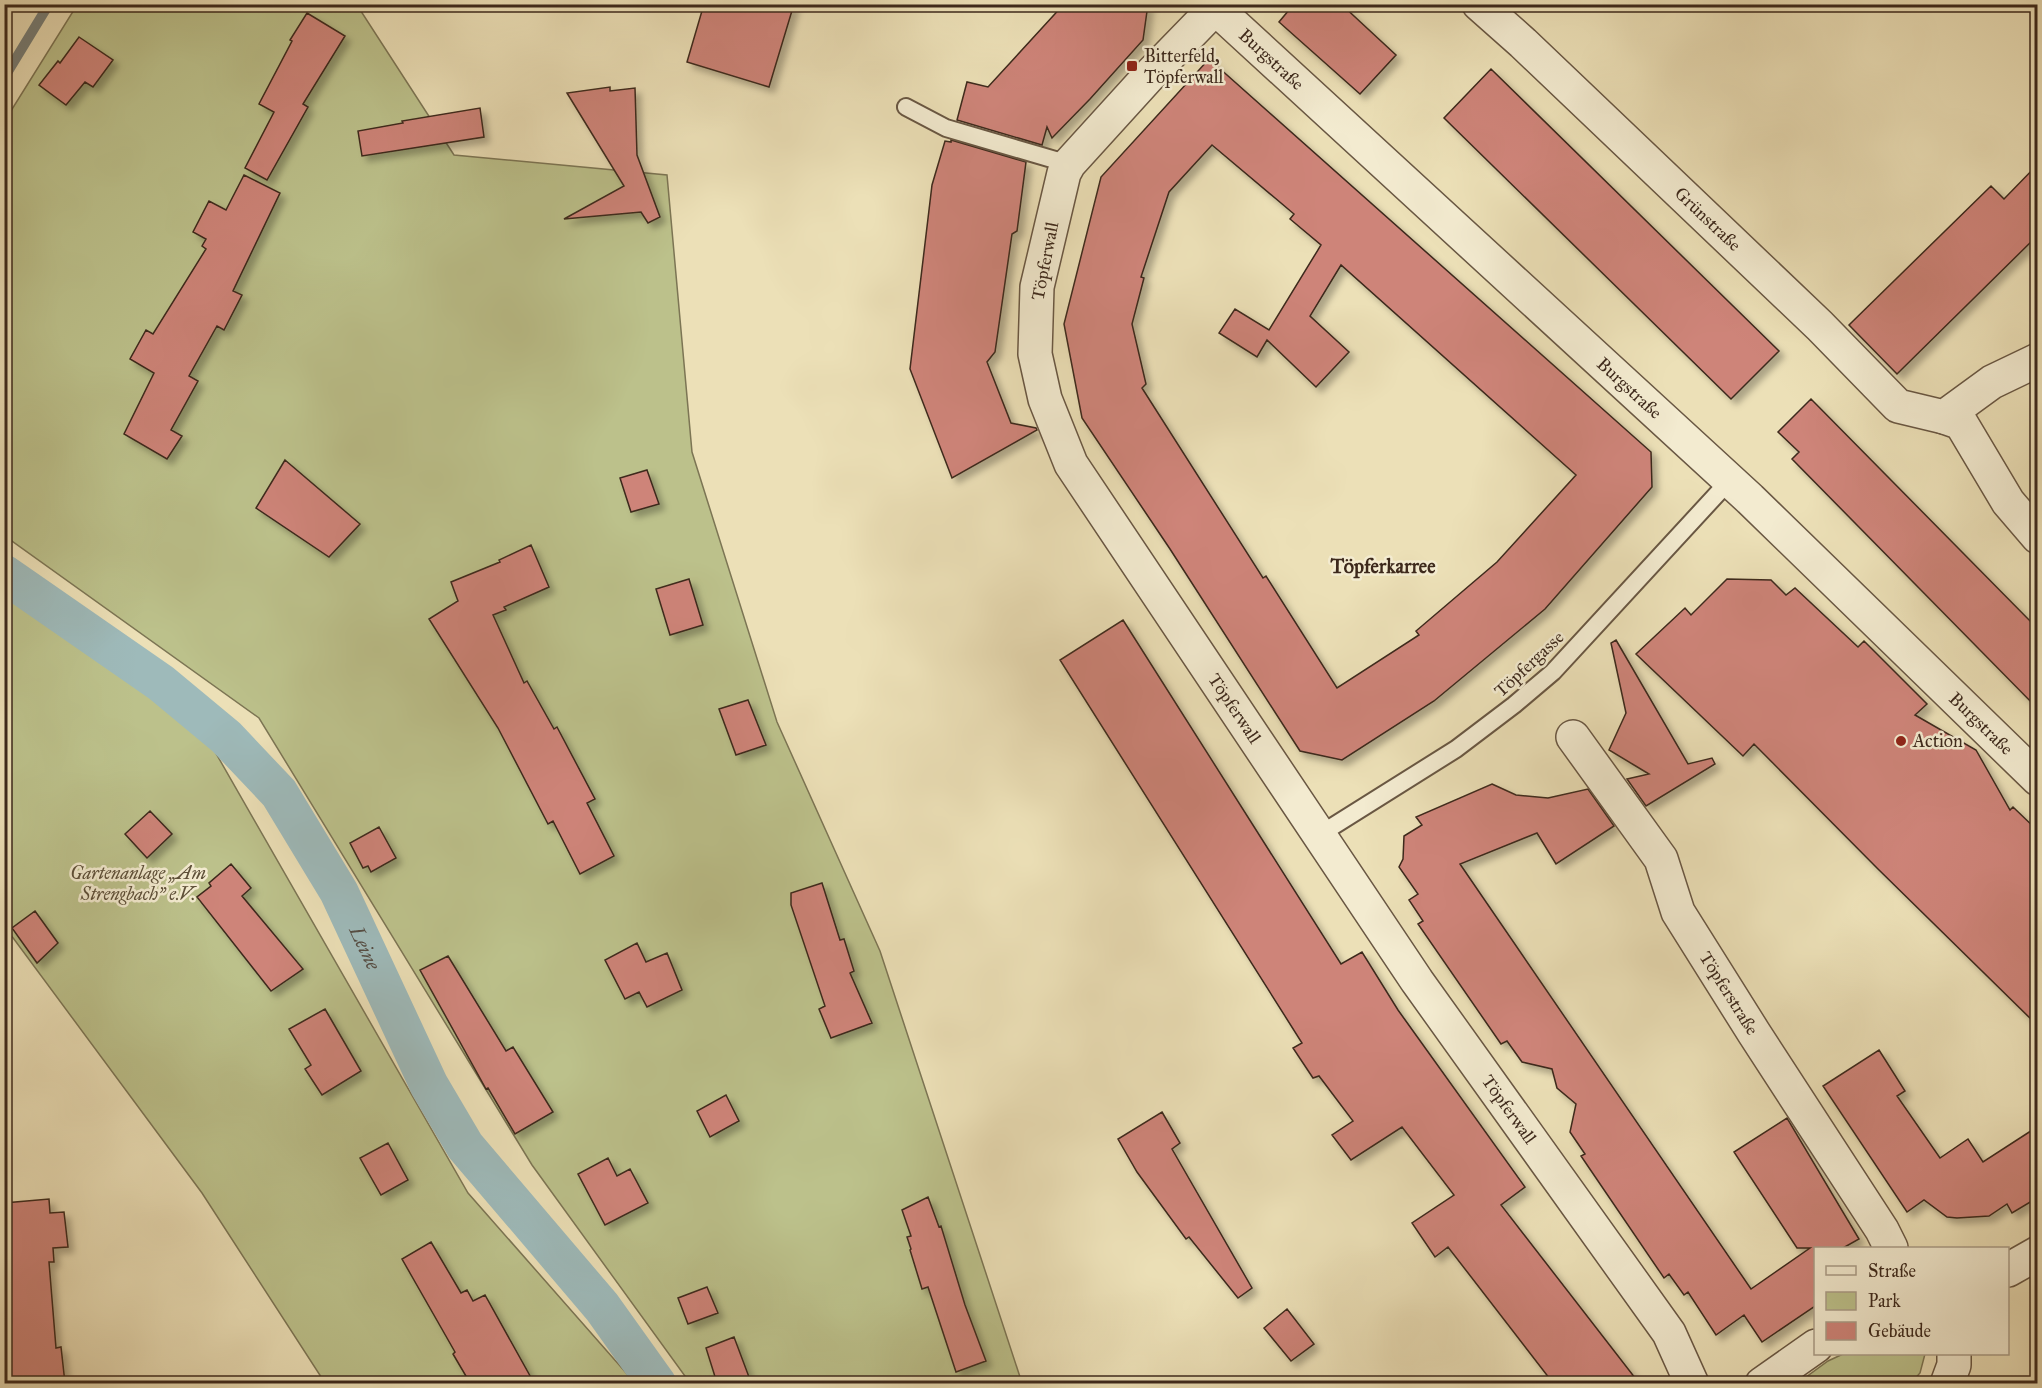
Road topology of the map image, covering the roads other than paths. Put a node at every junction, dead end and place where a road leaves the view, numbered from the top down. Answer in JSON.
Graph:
{"nodes":[{"id":1,"x":1479,"y":4,"type":"edge"},
{"id":2,"x":1215,"y":6,"type":"edge"},
{"id":3,"x":906,"y":107,"type":"dead end"},
{"id":4,"x":1070,"y":164,"type":"junction"},
{"id":5,"x":2037,"y":360,"type":"edge"},
{"id":6,"x":1944,"y":417,"type":"junction"},
{"id":7,"x":1730,"y":480,"type":"junction"},
{"id":8,"x":2037,"y":537,"type":"edge"},
{"id":9,"x":1573,"y":737,"type":"dead end"},
{"id":10,"x":2037,"y":779,"type":"edge"},
{"id":11,"x":1319,"y":835,"type":"junction"},
{"id":12,"x":1890,"y":1247,"type":"edge"},
{"id":13,"x":2037,"y":1253,"type":"edge"},
{"id":14,"x":2009,"y":1269,"type":"edge"},
{"id":15,"x":1814,"y":1347,"type":"edge"},
{"id":16,"x":1954,"y":1355,"type":"edge"},
{"id":17,"x":1692,"y":1383,"type":"edge"},
{"id":18,"x":1762,"y":1383,"type":"edge"},
{"id":19,"x":1947,"y":1383,"type":"edge"}],
"edges":[{"from":1,"to":6,"type":"street","name":"Grünstraße"},
{"from":2,"to":4,"type":"street","name":"Töpferwall"},
{"from":2,"to":7,"type":"street","name":"Burgstraße"},
{"from":3,"to":4,"type":"lane"},
{"from":4,"to":11,"type":"street","name":"Töpferwall"},
{"from":5,"to":6,"type":"street"},
{"from":6,"to":8,"type":"street","name":"Grünstraße"},
{"from":7,"to":10,"type":"street","name":"Burgstraße"},
{"from":7,"to":11,"type":"lane","name":"Töpfergasse"},
{"from":9,"to":12,"type":"street","name":"Töpferstraße"},
{"from":11,"to":17,"type":"street","name":"Töpferwall"},
{"from":13,"to":14,"type":"street"},
{"from":15,"to":18,"type":"street"},
{"from":16,"to":19,"type":"street"}]}
